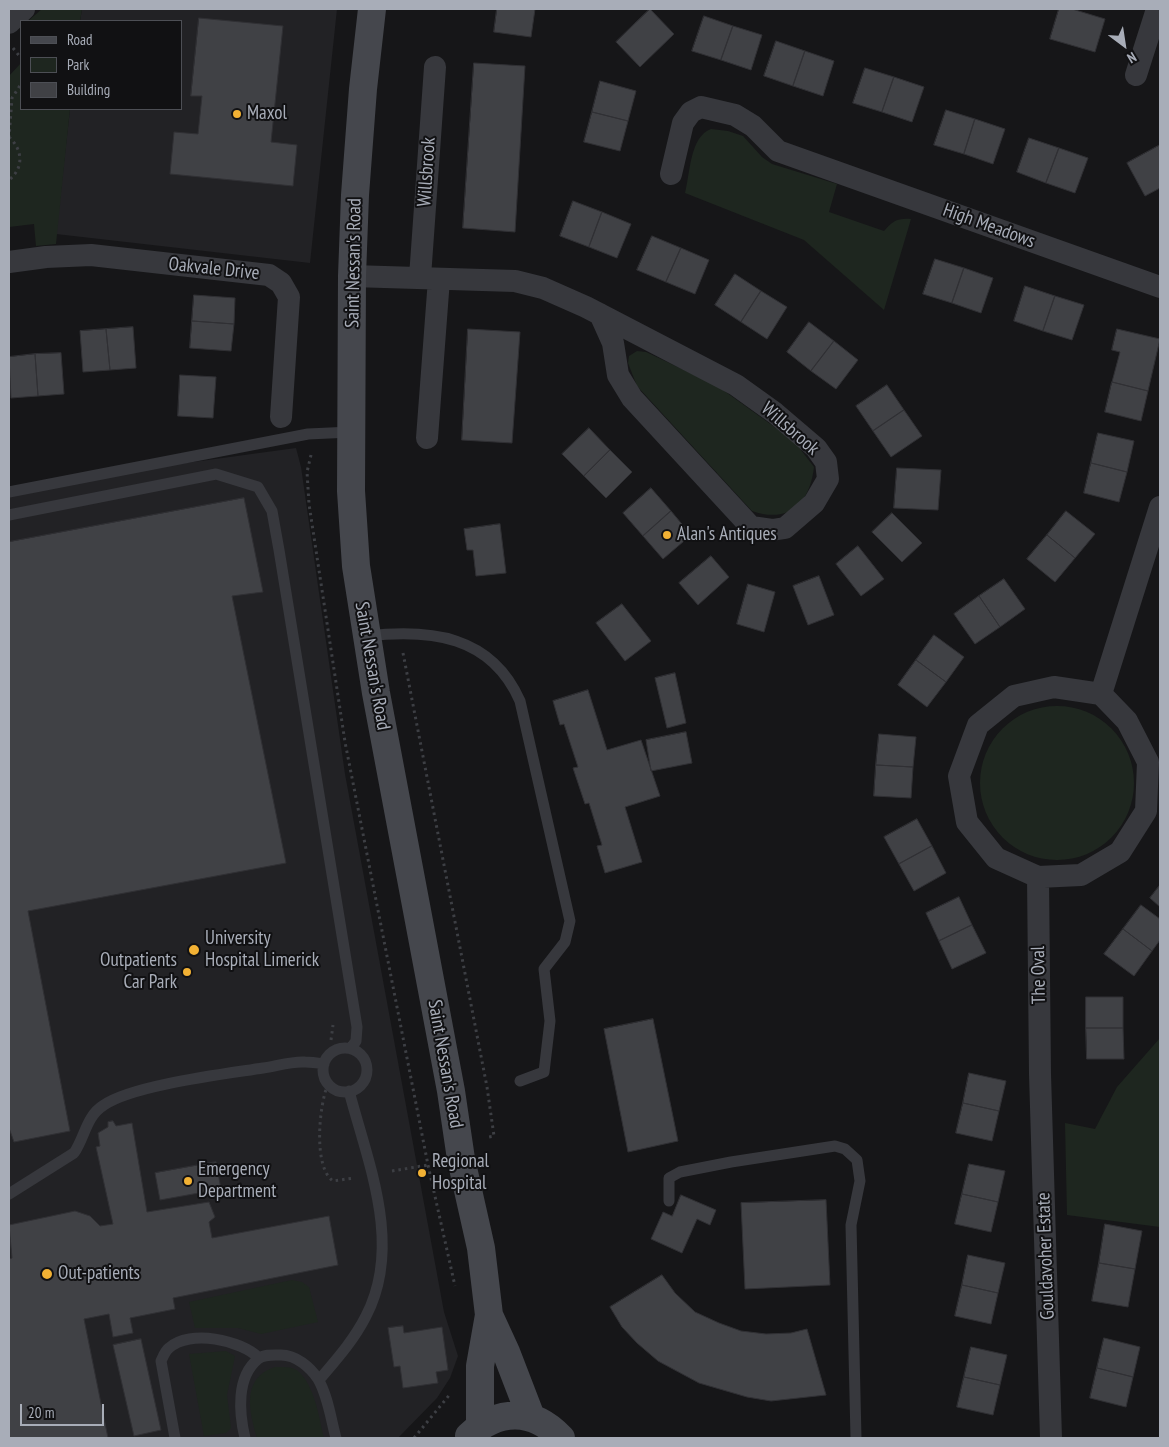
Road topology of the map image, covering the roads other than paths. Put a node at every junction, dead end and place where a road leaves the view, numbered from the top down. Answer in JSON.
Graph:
{"nodes":[{"id":1,"x":24,"y":9,"type":"edge"},
{"id":2,"x":372,"y":9,"type":"edge"},
{"id":3,"x":1157,"y":9,"type":"edge"},
{"id":4,"x":9,"y":23,"type":"edge"},
{"id":5,"x":435,"y":67,"type":"dead end"},
{"id":6,"x":1136,"y":75,"type":"dead end"},
{"id":7,"x":671,"y":174,"type":"dead end"},
{"id":8,"x":9,"y":262,"type":"edge"},
{"id":9,"x":352,"y":276,"type":"junction"},
{"id":10,"x":430,"y":278,"type":"junction"},
{"id":11,"x":1160,"y":287,"type":"edge"},
{"id":12,"x":600,"y":314,"type":"junction"},
{"id":13,"x":281,"y":417,"type":"dead end"},
{"id":14,"x":351,"y":432,"type":"junction"},
{"id":15,"x":427,"y":438,"type":"dead end"},
{"id":16,"x":9,"y":492,"type":"edge"},
{"id":17,"x":1160,"y":507,"type":"edge"},
{"id":18,"x":9,"y":515,"type":"edge"},
{"id":19,"x":367,"y":636,"type":"junction"},
{"id":20,"x":1101,"y":694,"type":"junction"},
{"id":21,"x":1038,"y":877,"type":"junction"},
{"id":22,"x":351,"y":1048,"type":"junction"},
{"id":23,"x":324,"y":1064,"type":"junction"},
{"id":24,"x":1040,"y":1074,"type":"joint"},
{"id":25,"x":520,"y":1081,"type":"dead end"},
{"id":26,"x":349,"y":1092,"type":"junction"},
{"id":27,"x":9,"y":1194,"type":"edge"},
{"id":28,"x":669,"y":1200,"type":"dead end"},
{"id":29,"x":489,"y":1315,"type":"junction"},
{"id":30,"x":259,"y":1358,"type":"junction"},
{"id":31,"x":319,"y":1380,"type":"junction"},
{"id":32,"x":531,"y":1417,"type":"junction"},
{"id":33,"x":474,"y":1432,"type":"edge"},
{"id":34,"x":175,"y":1438,"type":"edge"},
{"id":35,"x":245,"y":1438,"type":"edge"},
{"id":36,"x":336,"y":1438,"type":"edge"},
{"id":37,"x":561,"y":1438,"type":"edge"},
{"id":38,"x":856,"y":1438,"type":"edge"},
{"id":39,"x":1050,"y":1438,"type":"edge"}],
"edges":[{"from":1,"to":4,"type":"street"},
{"from":2,"to":9,"type":"main road","name":"Saint Nessan's Road"},
{"from":3,"to":6,"type":"street"},
{"from":5,"to":10,"type":"street","name":"Willsbrook"},
{"from":7,"to":11,"type":"street","name":"High Meadows"},
{"from":8,"to":13,"type":"street","name":"Oakvale Drive"},
{"from":9,"to":10,"type":"street","name":"Willsbrook"},
{"from":9,"to":14,"type":"main road","name":"Saint Nessan's Road"},
{"from":10,"to":12,"type":"street","name":"Willsbrook"},
{"from":10,"to":15,"type":"street","name":"Willsbrook"},
{"from":12,"to":12,"type":"street","name":"Willsbrook"},
{"from":14,"to":16,"type":"lane"},
{"from":14,"to":19,"type":"main road","name":"Saint Nessan's Road"},
{"from":17,"to":20,"type":"street"},
{"from":18,"to":22,"type":"lane"},
{"from":19,"to":25,"type":"lane"},
{"from":19,"to":29,"type":"main road","name":"Saint Nessan's Road"},
{"from":20,"to":21,"type":"street"},
{"from":20,"to":21,"type":"street"},
{"from":21,"to":24,"type":"street","name":"The Oval"},
{"from":22,"to":23,"type":"lane"},
{"from":22,"to":26,"type":"lane"},
{"from":23,"to":26,"type":"lane"},
{"from":23,"to":27,"type":"lane"},
{"from":24,"to":39,"type":"street","name":"Gouldavoher Estate"},
{"from":26,"to":31,"type":"lane"},
{"from":28,"to":38,"type":"lane"},
{"from":29,"to":32,"type":"main road","name":"Saint Nessan's Road"},
{"from":29,"to":33,"type":"main road","name":"Saint Nessan's Road"},
{"from":30,"to":31,"type":"lane"},
{"from":30,"to":34,"type":"lane"},
{"from":30,"to":35,"type":"lane"},
{"from":31,"to":36,"type":"lane"},
{"from":32,"to":33,"type":"main road"},
{"from":32,"to":37,"type":"main road"}]}
